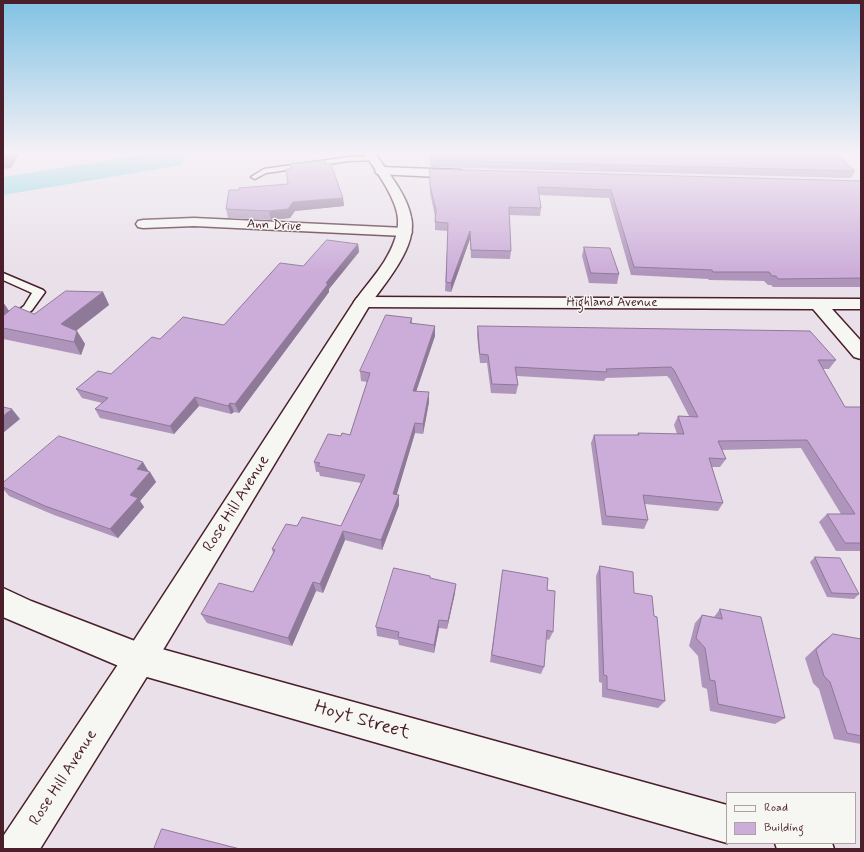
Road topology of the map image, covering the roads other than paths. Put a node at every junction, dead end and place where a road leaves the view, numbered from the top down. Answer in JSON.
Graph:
{"nodes":[{"id":1,"x":393,"y":193,"type":"edge"},
{"id":2,"x":143,"y":224,"type":"dead end"},
{"id":3,"x":405,"y":232,"type":"junction"},
{"id":4,"x":3,"y":276,"type":"edge"},
{"id":5,"x":363,"y":302,"type":"junction"},
{"id":6,"x":818,"y":304,"type":"junction"},
{"id":7,"x":861,"y":304,"type":"edge"},
{"id":8,"x":3,"y":328,"type":"edge"},
{"id":9,"x":861,"y":353,"type":"edge"},
{"id":10,"x":3,"y":602,"type":"edge"},
{"id":11,"x":140,"y":659,"type":"junction"},
{"id":12,"x":726,"y":824,"type":"edge"},
{"id":13,"x":798,"y":844,"type":"edge"},
{"id":14,"x":18,"y":849,"type":"edge"},
{"id":15,"x":816,"y":849,"type":"edge"}],
"edges":[{"from":1,"to":3,"type":"street","name":"Rose Hill Avenue"},
{"from":2,"to":3,"type":"street","name":"Ann Drive"},
{"from":3,"to":5,"type":"street","name":"Rose Hill Avenue"},
{"from":4,"to":8,"type":"lane"},
{"from":5,"to":6,"type":"street","name":"Highland Avenue"},
{"from":5,"to":11,"type":"street","name":"Rose Hill Avenue"},
{"from":6,"to":7,"type":"street","name":"Highland Avenue"},
{"from":6,"to":9,"type":"street"},
{"from":10,"to":11,"type":"street","name":"Hoyt Street"},
{"from":11,"to":12,"type":"street","name":"Hoyt Street"},
{"from":11,"to":14,"type":"street","name":"Rose Hill Avenue"},
{"from":13,"to":15,"type":"street"}]}
